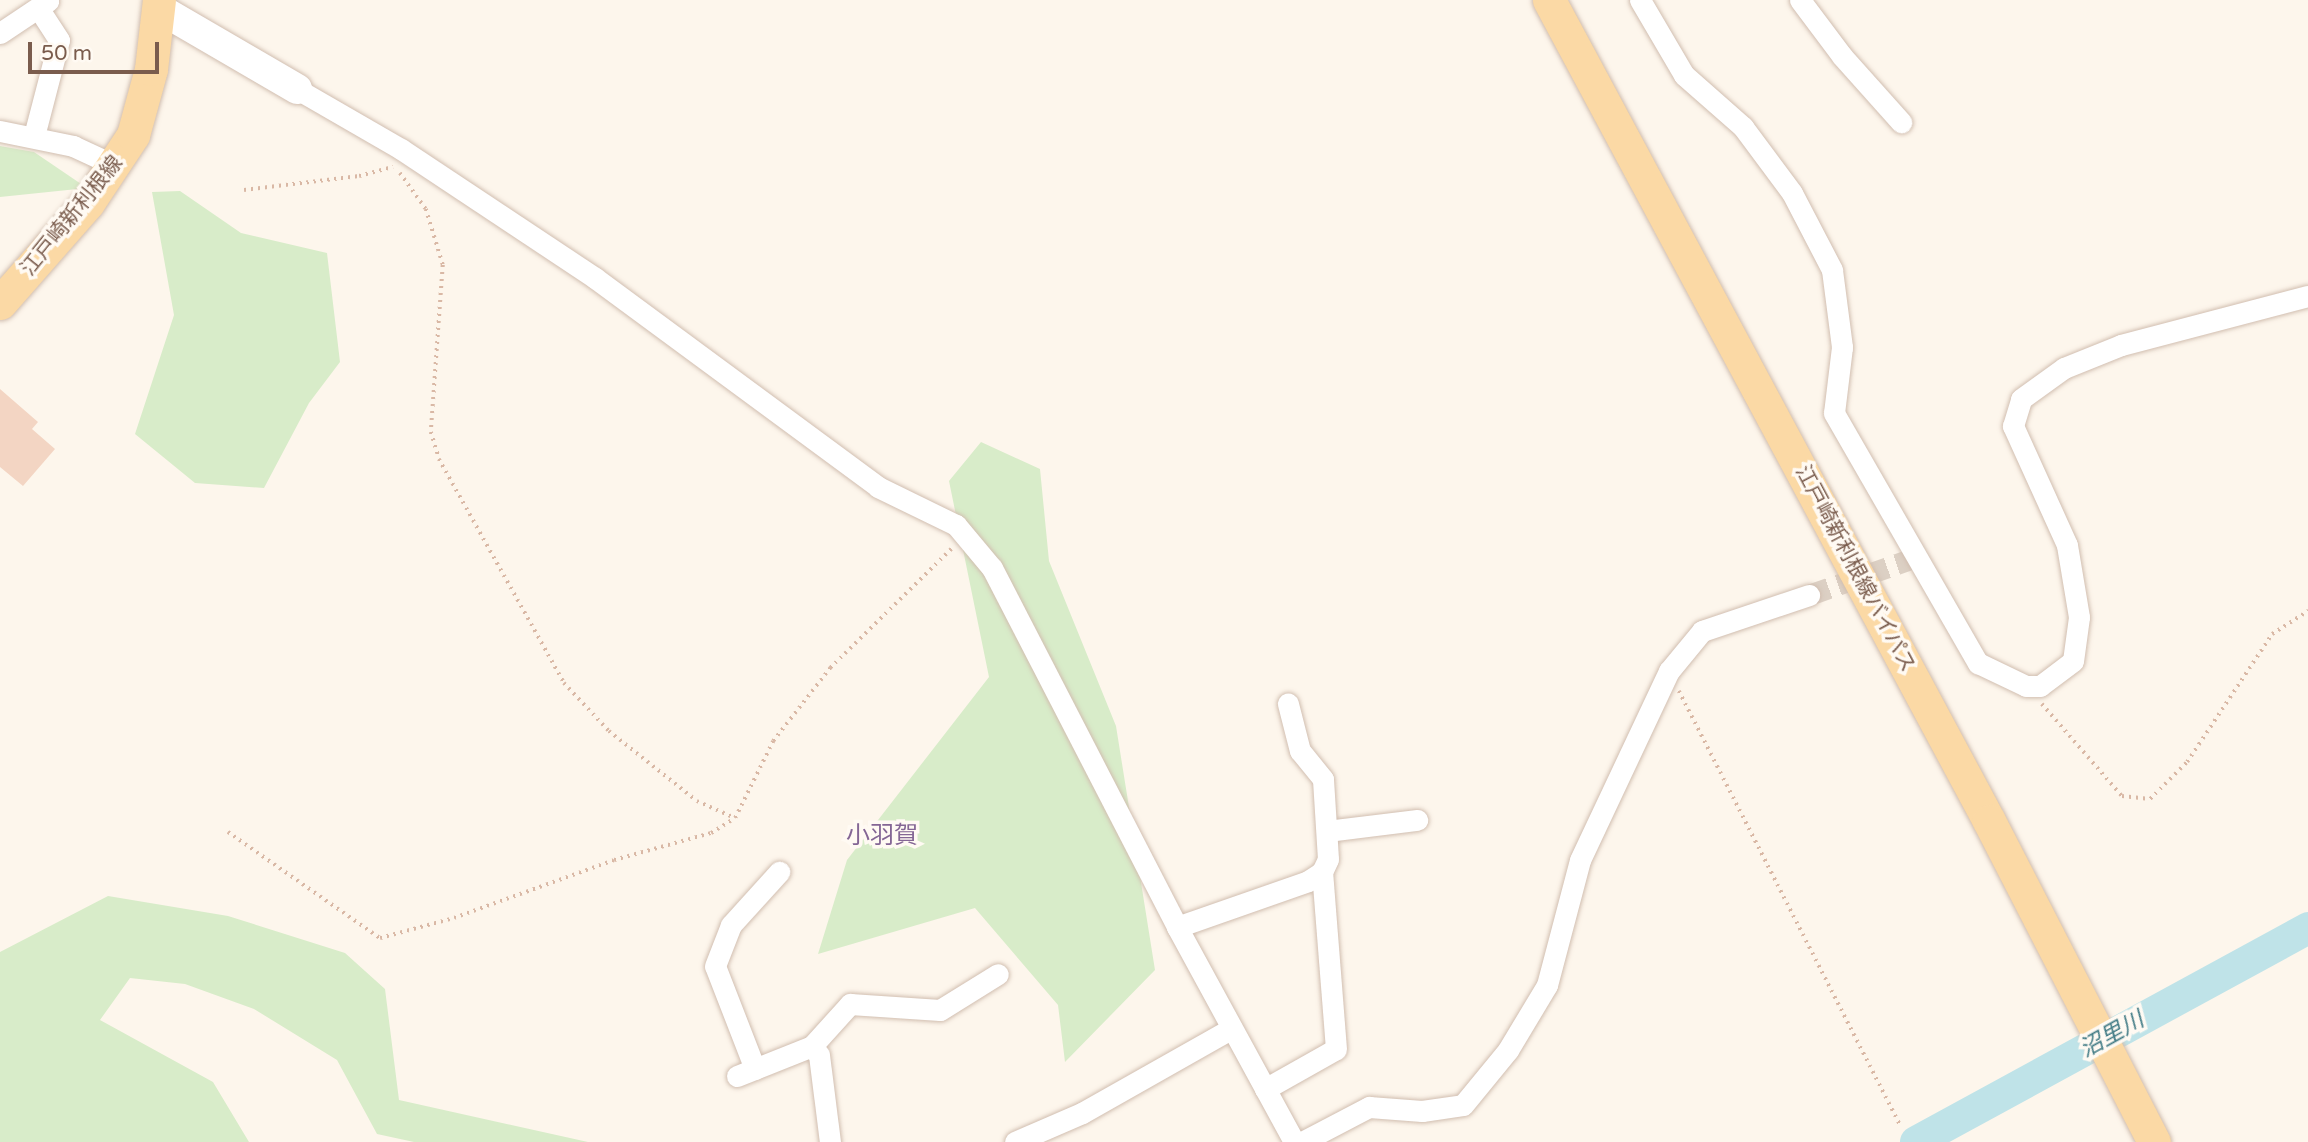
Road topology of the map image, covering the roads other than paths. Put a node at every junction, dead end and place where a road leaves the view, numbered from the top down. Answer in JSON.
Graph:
{"nodes":[{"id":1,"x":1549,"y":0,"type":"edge"},
{"id":2,"x":1640,"y":0,"type":"edge"},
{"id":3,"x":1800,"y":0,"type":"edge"},
{"id":4,"x":154,"y":3,"type":"edge"},
{"id":5,"x":44,"y":4,"type":"edge"},
{"id":6,"x":0,"y":33,"type":"edge"},
{"id":7,"x":297,"y":89,"type":"joint"},
{"id":8,"x":1901,"y":122,"type":"dead end"},
{"id":9,"x":0,"y":131,"type":"edge"},
{"id":10,"x":34,"y":136,"type":"junction"},
{"id":11,"x":116,"y":166,"type":"junction"},
{"id":12,"x":2308,"y":296,"type":"edge"},
{"id":13,"x":0,"y":303,"type":"edge"},
{"id":14,"x":1809,"y":595,"type":"tunnel mouth"},
{"id":15,"x":1288,"y":704,"type":"dead end"},
{"id":16,"x":1417,"y":820,"type":"dead end"},
{"id":17,"x":1327,"y":831,"type":"junction"},
{"id":18,"x":779,"y":872,"type":"dead end"},
{"id":19,"x":1322,"y":872,"type":"junction"},
{"id":20,"x":1177,"y":927,"type":"junction"},
{"id":21,"x":998,"y":974,"type":"dead end"},
{"id":22,"x":1232,"y":1028,"type":"junction"},
{"id":23,"x":812,"y":1046,"type":"junction"},
{"id":24,"x":1265,"y":1089,"type":"junction"},
{"id":25,"x":830,"y":1142,"type":"edge"},
{"id":26,"x":1015,"y":1142,"type":"edge"},
{"id":27,"x":1294,"y":1142,"type":"edge"},
{"id":28,"x":1302,"y":1142,"type":"edge"},
{"id":29,"x":2154,"y":1142,"type":"edge"}],
"edges":[{"from":1,"to":29,"type":"main road","name":"江戸崎新利根線バイパス"},
{"from":2,"to":12,"type":"street"},
{"from":3,"to":8,"type":"street"},
{"from":4,"to":7,"type":"street"},
{"from":4,"to":11,"type":"main road","name":"江戸崎新利根線"},
{"from":5,"to":6,"type":"street"},
{"from":5,"to":10,"type":"street"},
{"from":7,"to":20,"type":"street"},
{"from":9,"to":10,"type":"street"},
{"from":10,"to":11,"type":"street"},
{"from":11,"to":13,"type":"main road","name":"江戸崎新利根線"},
{"from":14,"to":28,"type":"street"},
{"from":15,"to":17,"type":"street"},
{"from":16,"to":17,"type":"street"},
{"from":17,"to":19,"type":"street"},
{"from":18,"to":23,"type":"street"},
{"from":19,"to":20,"type":"street"},
{"from":19,"to":24,"type":"street"},
{"from":20,"to":22,"type":"street"},
{"from":21,"to":23,"type":"street"},
{"from":22,"to":24,"type":"street"},
{"from":22,"to":26,"type":"street"},
{"from":23,"to":25,"type":"street"},
{"from":24,"to":27,"type":"street"}]}
